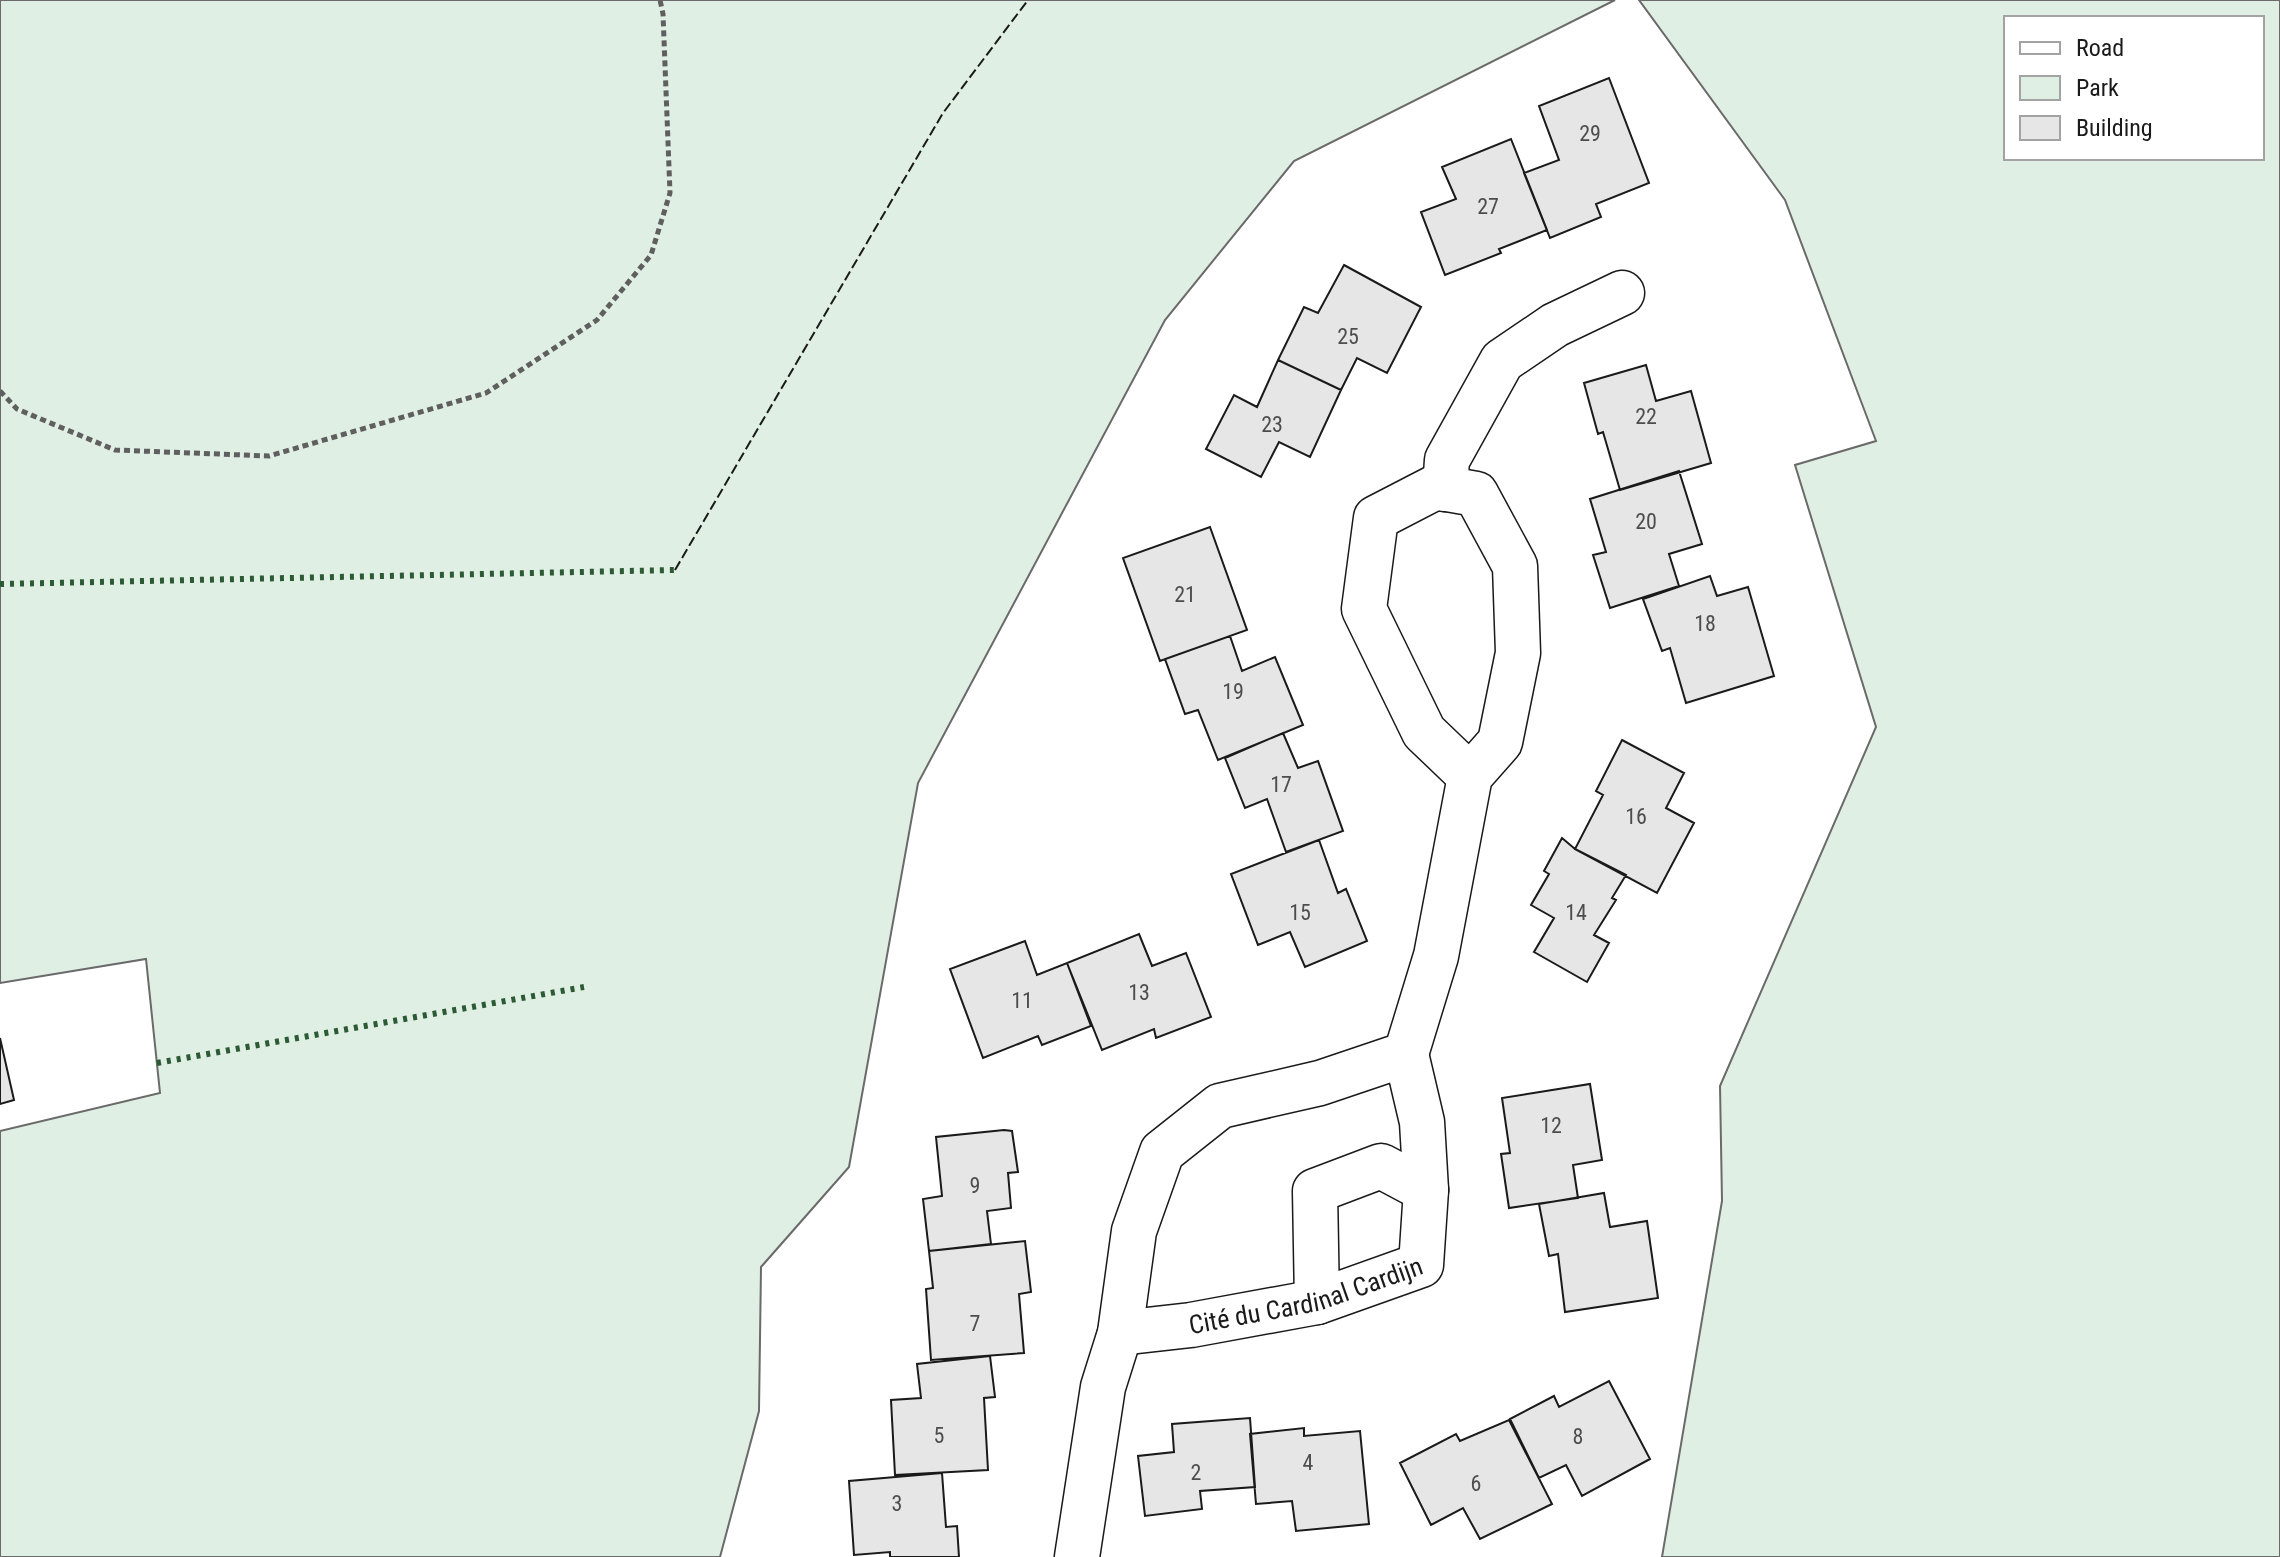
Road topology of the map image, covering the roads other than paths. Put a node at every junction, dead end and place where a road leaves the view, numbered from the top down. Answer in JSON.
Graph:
{"nodes":[{"id":1,"x":1622,"y":293,"type":"dead end"},
{"id":2,"x":1445,"y":489,"type":"junction"},
{"id":3,"x":1470,"y":776,"type":"junction"},
{"id":4,"x":1406,"y":1054,"type":"junction"},
{"id":5,"x":1426,"y":1190,"type":"junction"},
{"id":6,"x":1317,"y":1302,"type":"junction"},
{"id":7,"x":1120,"y":1333,"type":"junction"},
{"id":8,"x":1077,"y":1557,"type":"edge"}],
"edges":[{"from":1,"to":2,"type":"street"},
{"from":2,"to":3,"type":"street"},
{"from":2,"to":3,"type":"street"},
{"from":3,"to":4,"type":"street"},
{"from":4,"to":5,"type":"street","name":"Cité du Cardinal Cardijn"},
{"from":4,"to":7,"type":"street"},
{"from":5,"to":6,"type":"street","name":"Cité du Cardinal Cardijn"},
{"from":5,"to":6,"type":"street"},
{"from":6,"to":7,"type":"street","name":"Cité du Cardinal Cardijn"},
{"from":7,"to":8,"type":"street"}]}
